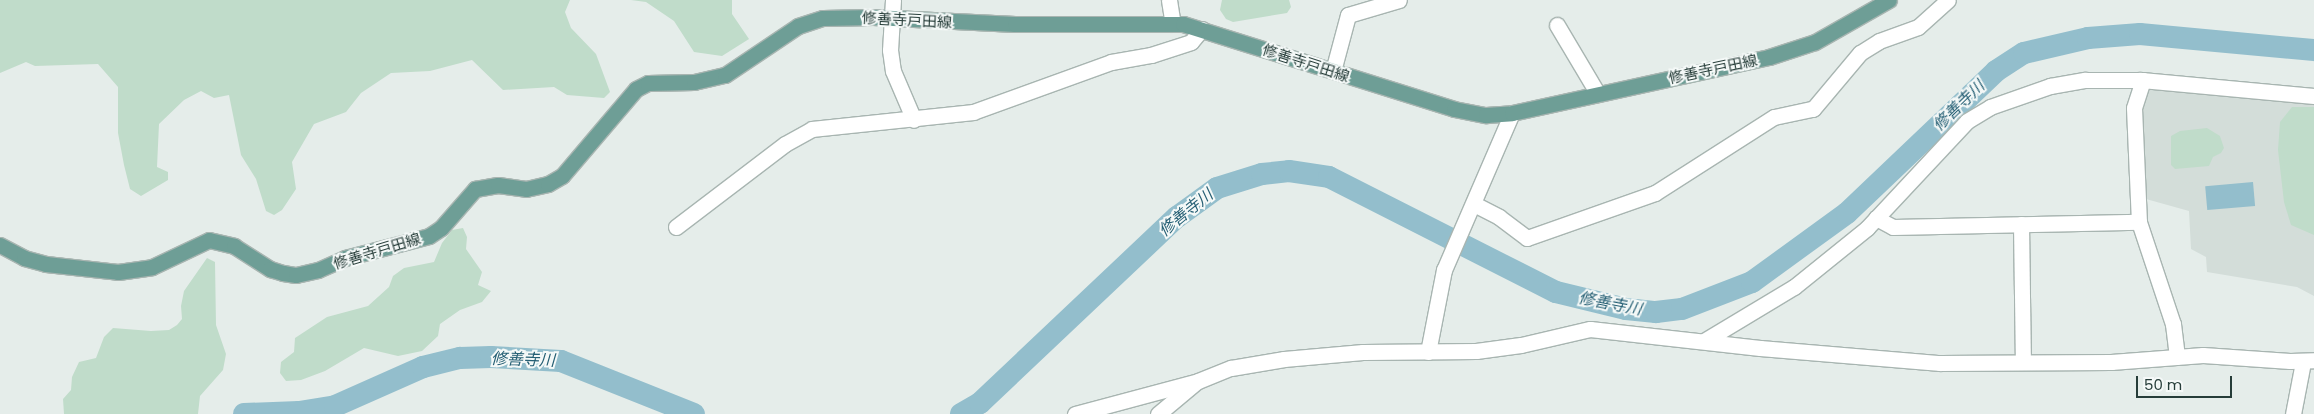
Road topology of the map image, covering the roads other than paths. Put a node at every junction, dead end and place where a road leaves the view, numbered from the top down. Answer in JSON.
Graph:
{"nodes":[{"id":1,"x":893,"y":0,"type":"edge"},
{"id":2,"x":1169,"y":0,"type":"edge"},
{"id":3,"x":1399,"y":0,"type":"edge"},
{"id":4,"x":1889,"y":0,"type":"edge"},
{"id":5,"x":1948,"y":0,"type":"edge"},
{"id":6,"x":892,"y":18,"type":"junction"},
{"id":7,"x":1173,"y":24,"type":"junction"},
{"id":8,"x":1557,"y":25,"type":"dead end"},
{"id":9,"x":1202,"y":29,"type":"junction"},
{"id":10,"x":1333,"y":72,"type":"junction"},
{"id":11,"x":2144,"y":80,"type":"junction"},
{"id":12,"x":1598,"y":94,"type":"junction"},
{"id":13,"x":2314,"y":96,"type":"edge"},
{"id":14,"x":1512,"y":113,"type":"junction"},
{"id":15,"x":914,"y":120,"type":"junction"},
{"id":16,"x":1471,"y":211,"type":"junction"},
{"id":17,"x":1876,"y":218,"type":"junction"},
{"id":18,"x":2139,"y":222,"type":"junction"},
{"id":19,"x":2022,"y":224,"type":"junction"},
{"id":20,"x":676,"y":227,"type":"dead end"},
{"id":21,"x":0,"y":245,"type":"edge"},
{"id":22,"x":1704,"y":341,"type":"junction"},
{"id":23,"x":1428,"y":352,"type":"junction"},
{"id":24,"x":2177,"y":356,"type":"junction"},
{"id":25,"x":2309,"y":361,"type":"edge"},
{"id":26,"x":2023,"y":362,"type":"junction"},
{"id":27,"x":1198,"y":381,"type":"junction"},
{"id":28,"x":1075,"y":414,"type":"edge"},
{"id":29,"x":1158,"y":414,"type":"edge"},
{"id":30,"x":2293,"y":414,"type":"edge"}],
"edges":[{"from":1,"to":6,"type":"street"},
{"from":2,"to":7,"type":"street"},
{"from":3,"to":10,"type":"street"},
{"from":4,"to":12,"type":"main road","name":"修善寺戸田線"},
{"from":5,"to":16,"type":"street"},
{"from":6,"to":7,"type":"main road","name":"修善寺戸田線"},
{"from":6,"to":15,"type":"street"},
{"from":6,"to":21,"type":"main road","name":"修善寺戸田線"},
{"from":7,"to":9,"type":"main road","name":"修善寺戸田線"},
{"from":8,"to":12,"type":"street"},
{"from":9,"to":10,"type":"main road","name":"修善寺戸田線"},
{"from":9,"to":15,"type":"street"},
{"from":10,"to":14,"type":"main road","name":"修善寺戸田線"},
{"from":11,"to":13,"type":"street"},
{"from":11,"to":17,"type":"street"},
{"from":11,"to":18,"type":"street"},
{"from":12,"to":14,"type":"main road","name":"修善寺戸田線"},
{"from":14,"to":16,"type":"street"},
{"from":15,"to":20,"type":"street"},
{"from":16,"to":23,"type":"street"},
{"from":17,"to":19,"type":"street"},
{"from":17,"to":22,"type":"street"},
{"from":18,"to":19,"type":"street"},
{"from":18,"to":24,"type":"street"},
{"from":19,"to":26,"type":"street"},
{"from":22,"to":23,"type":"street"},
{"from":22,"to":26,"type":"street"},
{"from":23,"to":27,"type":"street"},
{"from":24,"to":25,"type":"street"},
{"from":24,"to":26,"type":"street"},
{"from":25,"to":30,"type":"street"},
{"from":27,"to":28,"type":"street"},
{"from":27,"to":29,"type":"street"}]}
